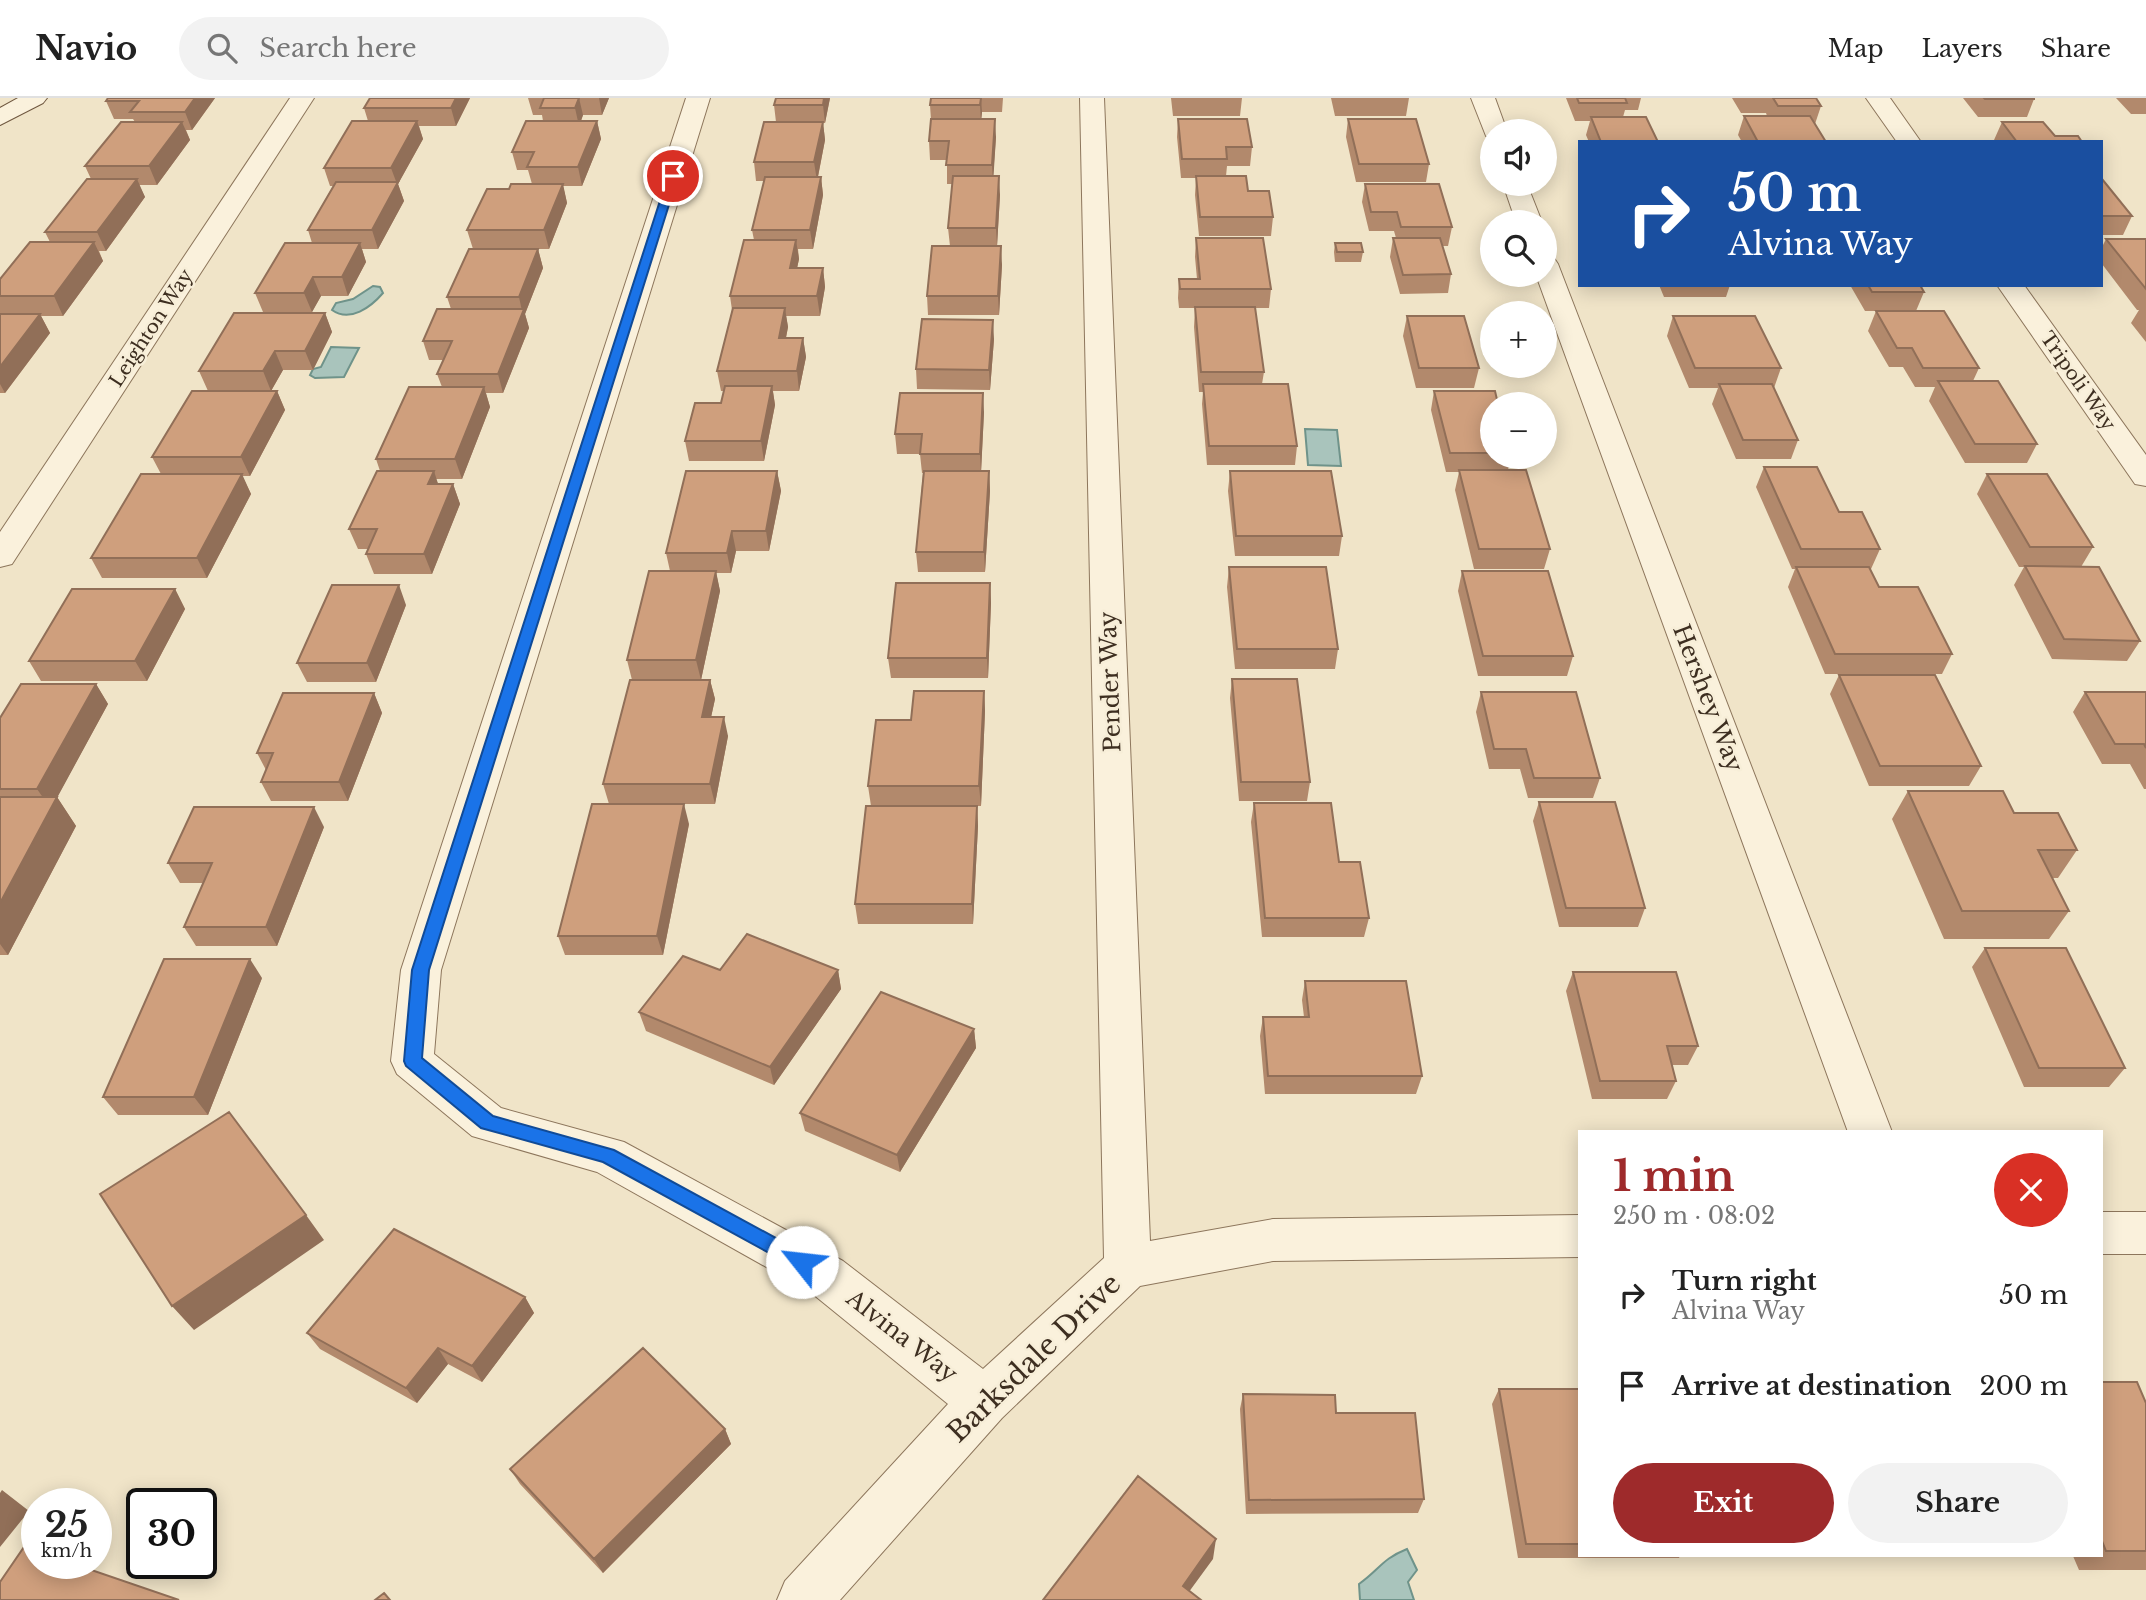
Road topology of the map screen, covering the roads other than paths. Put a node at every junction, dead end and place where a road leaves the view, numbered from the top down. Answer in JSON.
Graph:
{"nodes":[{"id":1,"x":8,"y":98,"type":"edge"},
{"id":2,"x":35,"y":98,"type":"edge"},
{"id":3,"x":302,"y":98,"type":"edge"},
{"id":4,"x":698,"y":98,"type":"edge"},
{"id":5,"x":1092,"y":98,"type":"edge"},
{"id":6,"x":1483,"y":98,"type":"edge"},
{"id":7,"x":1878,"y":98,"type":"edge"},
{"id":8,"x":0,"y":103,"type":"edge"},
{"id":9,"x":0,"y":118,"type":"edge"},
{"id":10,"x":1491,"y":119,"type":"edge"},
{"id":11,"x":1908,"y":140,"type":"edge"},
{"id":12,"x":1554,"y":287,"type":"edge"},
{"id":13,"x":2011,"y":287,"type":"edge"},
{"id":14,"x":2146,"y":477,"type":"edge"},
{"id":15,"x":0,"y":557,"type":"edge"},
{"id":16,"x":1869,"y":1130,"type":"edge"},
{"id":17,"x":2103,"y":1233,"type":"edge"},
{"id":18,"x":2146,"y":1233,"type":"edge"},
{"id":19,"x":1578,"y":1236,"type":"edge"},
{"id":20,"x":1128,"y":1267,"type":"junction"},
{"id":21,"x":984,"y":1401,"type":"junction"},
{"id":22,"x":804,"y":1600,"type":"edge"}],
"edges":[{"from":1,"to":8,"type":"street"},
{"from":2,"to":9,"type":"street"},
{"from":3,"to":15,"type":"street","name":"Leighton Way"},
{"from":4,"to":21,"type":"street","name":"Alvina Way"},
{"from":5,"to":20,"type":"street","name":"Pender Way"},
{"from":6,"to":10,"type":"street"},
{"from":7,"to":11,"type":"street"},
{"from":12,"to":16,"type":"street","name":"Hershey Way"},
{"from":13,"to":14,"type":"street","name":"Tripoli Way"},
{"from":17,"to":18,"type":"street"},
{"from":19,"to":20,"type":"street","name":"Barksdale Drive"},
{"from":20,"to":21,"type":"street","name":"Barksdale Drive"},
{"from":21,"to":22,"type":"street","name":"Barksdale Drive"}]}
